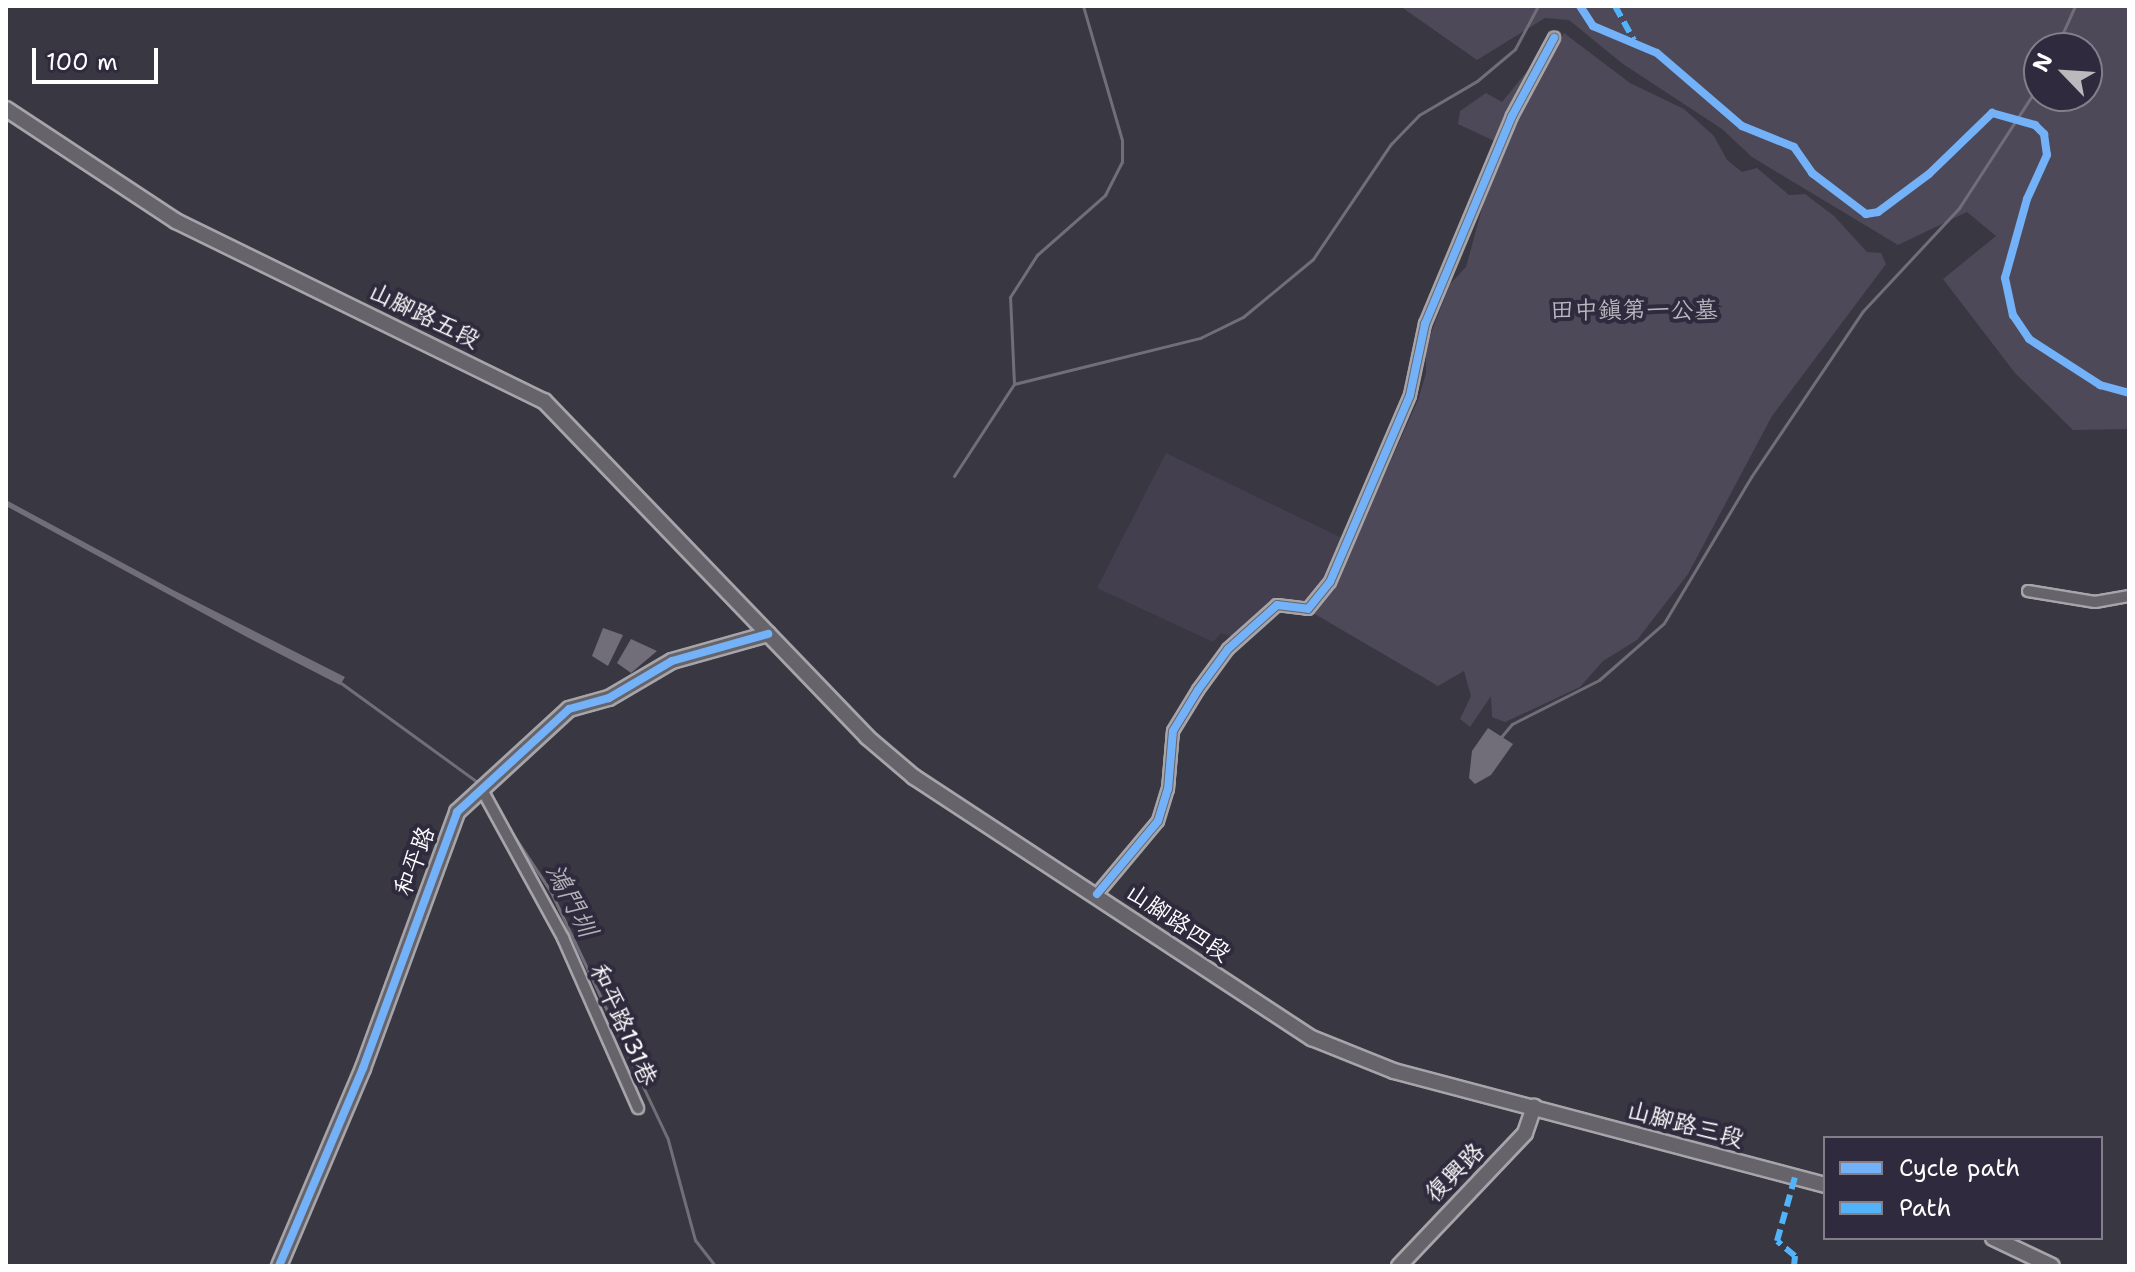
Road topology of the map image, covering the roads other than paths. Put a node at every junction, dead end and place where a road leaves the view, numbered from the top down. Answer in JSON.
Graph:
{"nodes":[{"id":1,"x":1554,"y":38,"type":"dead end"},
{"id":2,"x":6,"y":109,"type":"edge"},
{"id":3,"x":2028,"y":591,"type":"dead end"},
{"id":4,"x":2129,"y":596,"type":"edge"},
{"id":5,"x":768,"y":634,"type":"junction"},
{"id":6,"x":483,"y":786,"type":"junction"},
{"id":7,"x":1097,"y":894,"type":"junction"},
{"id":8,"x":1534,"y":1107,"type":"junction"},
{"id":9,"x":638,"y":1108,"type":"dead end"},
{"id":10,"x":1823,"y":1184,"type":"edge"},
{"id":11,"x":1997,"y":1240,"type":"edge"},
{"id":12,"x":279,"y":1266,"type":"edge"},
{"id":13,"x":1399,"y":1266,"type":"edge"},
{"id":14,"x":2052,"y":1266,"type":"edge"}],
"edges":[{"from":1,"to":7,"type":"street"},
{"from":2,"to":5,"type":"main road","name":"山腳路五段"},
{"from":3,"to":4,"type":"street"},
{"from":5,"to":6,"type":"main road","name":"和平路"},
{"from":5,"to":7,"type":"main road","name":"山腳路四段"},
{"from":6,"to":9,"type":"street","name":"和平路131巷"},
{"from":6,"to":12,"type":"main road","name":"和平路"},
{"from":7,"to":8,"type":"main road","name":"山腳路四段"},
{"from":8,"to":10,"type":"main road","name":"山腳路三段"},
{"from":8,"to":13,"type":"main road","name":"復興路"},
{"from":11,"to":14,"type":"main road"}]}
